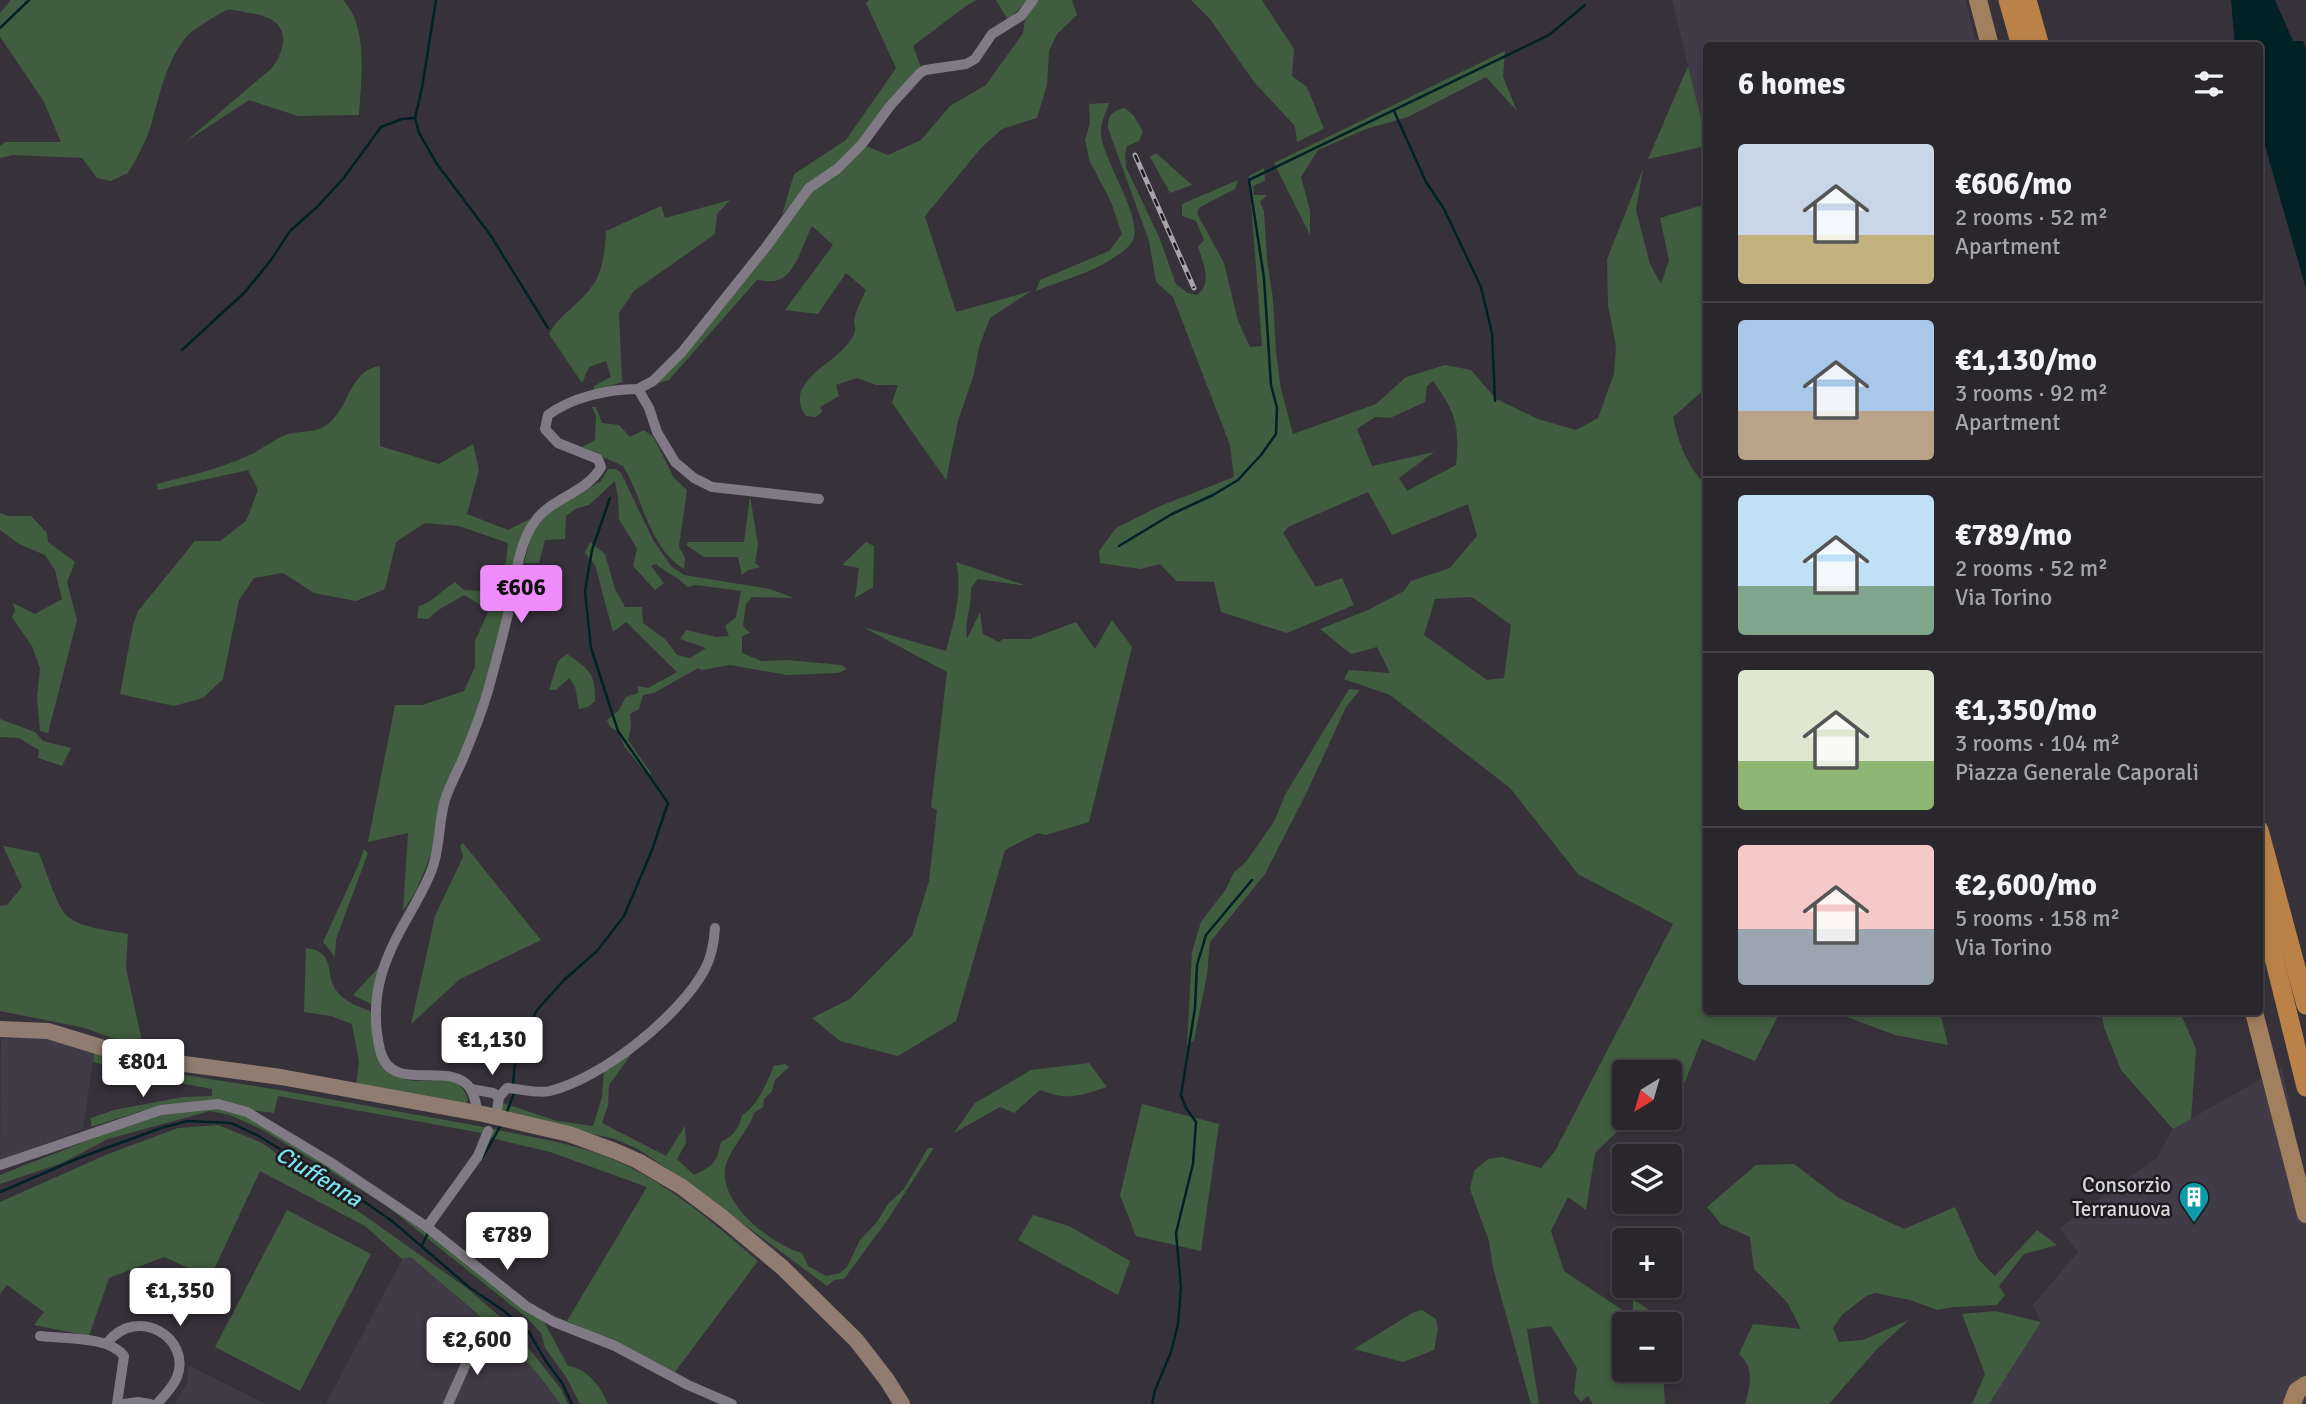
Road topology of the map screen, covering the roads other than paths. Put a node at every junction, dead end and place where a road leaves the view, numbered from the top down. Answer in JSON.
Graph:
{"nodes":[{"id":1,"x":1033,"y":0,"type":"edge"},
{"id":2,"x":1978,"y":0,"type":"edge"},
{"id":3,"x":2008,"y":0,"type":"edge"},
{"id":4,"x":2027,"y":0,"type":"edge"},
{"id":5,"x":1989,"y":42,"type":"edge"},
{"id":6,"x":2020,"y":42,"type":"edge"},
{"id":7,"x":2039,"y":42,"type":"edge"},
{"id":8,"x":638,"y":388,"type":"junction"},
{"id":9,"x":818,"y":499,"type":"dead end"},
{"id":10,"x":2263,"y":845,"type":"edge"},
{"id":11,"x":2263,"y":913,"type":"edge"},
{"id":12,"x":715,"y":928,"type":"dead end"},
{"id":13,"x":2306,"y":1005,"type":"edge"},
{"id":14,"x":2255,"y":1015,"type":"edge"},
{"id":15,"x":0,"y":1029,"type":"edge"},
{"id":16,"x":25,"y":1030,"type":"junction"},
{"id":17,"x":0,"y":1035,"type":"edge"},
{"id":18,"x":2306,"y":1087,"type":"edge"},
{"id":19,"x":471,"y":1089,"type":"junction"},
{"id":20,"x":499,"y":1097,"type":"junction"},
{"id":21,"x":497,"y":1110,"type":"dead end"},
{"id":22,"x":478,"y":1113,"type":"junction"},
{"id":23,"x":488,"y":1131,"type":"dead end"},
{"id":24,"x":0,"y":1165,"type":"edge"},
{"id":25,"x":2306,"y":1214,"type":"edge"},
{"id":26,"x":427,"y":1227,"type":"junction"},
{"id":27,"x":40,"y":1336,"type":"dead end"},
{"id":28,"x":478,"y":1338,"type":"dead end"},
{"id":29,"x":107,"y":1343,"type":"junction"},
{"id":30,"x":2305,"y":1385,"type":"edge"},
{"id":31,"x":117,"y":1404,"type":"edge"},
{"id":32,"x":124,"y":1404,"type":"edge"},
{"id":33,"x":150,"y":1404,"type":"edge"},
{"id":34,"x":157,"y":1404,"type":"edge"},
{"id":35,"x":448,"y":1404,"type":"edge"},
{"id":36,"x":732,"y":1404,"type":"edge"},
{"id":37,"x":902,"y":1404,"type":"edge"},
{"id":38,"x":2292,"y":1404,"type":"edge"}],
"edges":[{"from":1,"to":8,"type":"street"},
{"from":2,"to":5,"type":"main road"},
{"from":3,"to":6,"type":"highway"},
{"from":4,"to":7,"type":"highway"},
{"from":8,"to":9,"type":"street"},
{"from":8,"to":19,"type":"street"},
{"from":10,"to":13,"type":"highway"},
{"from":11,"to":18,"type":"highway"},
{"from":12,"to":20,"type":"street"},
{"from":14,"to":25,"type":"main road"},
{"from":15,"to":16,"type":"main road"},
{"from":16,"to":17,"type":"street"},
{"from":16,"to":22,"type":"main road"},
{"from":19,"to":20,"type":"street"},
{"from":19,"to":22,"type":"street"},
{"from":20,"to":21,"type":"street"},
{"from":22,"to":37,"type":"main road"},
{"from":23,"to":26,"type":"street"},
{"from":24,"to":26,"type":"street"},
{"from":26,"to":36,"type":"street"},
{"from":27,"to":29,"type":"street"},
{"from":28,"to":35,"type":"street"},
{"from":29,"to":31,"type":"street"},
{"from":29,"to":34,"type":"street"},
{"from":30,"to":38,"type":"main road"},
{"from":32,"to":33,"type":"street"}]}
